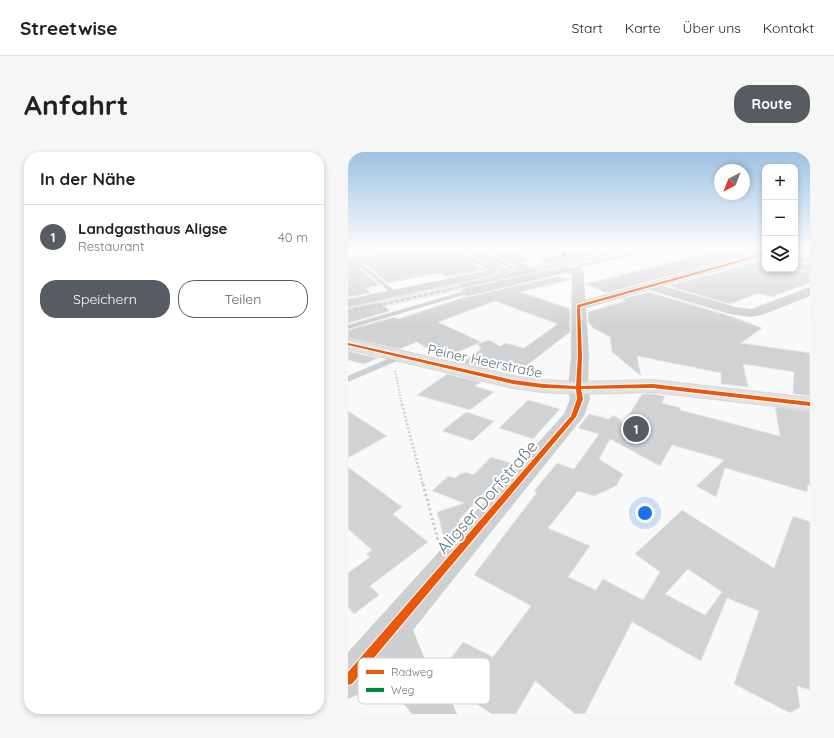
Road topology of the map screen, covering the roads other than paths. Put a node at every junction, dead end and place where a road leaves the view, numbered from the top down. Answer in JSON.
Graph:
{"nodes":[{"id":1,"x":373,"y":275,"type":"edge"},
{"id":2,"x":480,"y":275,"type":"edge"},
{"id":3,"x":542,"y":275,"type":"edge"},
{"id":4,"x":578,"y":275,"type":"edge"},
{"id":5,"x":691,"y":275,"type":"edge"},
{"id":6,"x":651,"y":287,"type":"junction"},
{"id":7,"x":468,"y":292,"type":"joint"},
{"id":8,"x":394,"y":293,"type":"junction"},
{"id":9,"x":807,"y":296,"type":"edge"},
{"id":10,"x":348,"y":303,"type":"edge"},
{"id":11,"x":578,"y":306,"type":"junction"},
{"id":12,"x":348,"y":327,"type":"edge"},
{"id":13,"x":348,"y":344,"type":"edge"},
{"id":14,"x":397,"y":358,"type":"junction"},
{"id":15,"x":348,"y":379,"type":"edge"},
{"id":16,"x":578,"y":388,"type":"junction"},
{"id":17,"x":810,"y":404,"type":"edge"},
{"id":18,"x":394,"y":626,"type":"junction"},
{"id":19,"x":363,"y":658,"type":"edge"},
{"id":20,"x":406,"y":658,"type":"edge"},
{"id":21,"x":358,"y":664,"type":"edge"},
{"id":22,"x":351,"y":671,"type":"edge"},
{"id":23,"x":429,"y":704,"type":"edge"},
{"id":24,"x":437,"y":714,"type":"edge"}],
"edges":[{"from":1,"to":8,"type":"lane"},
{"from":2,"to":8,"type":"street"},
{"from":3,"to":7,"type":"street"},
{"from":4,"to":11,"type":"street","name":"Aligser Dorfstraße"},
{"from":5,"to":6,"type":"street"},
{"from":6,"to":9,"type":"street"},
{"from":6,"to":11,"type":"street"},
{"from":7,"to":12,"type":"lane"},
{"from":8,"to":10,"type":"street"},
{"from":11,"to":16,"type":"street","name":"Aligser Dorfstraße"},
{"from":13,"to":14,"type":"street","name":"Peiner Heerstraße"},
{"from":14,"to":15,"type":"lane"},
{"from":14,"to":16,"type":"street","name":"Peiner Heerstraße"},
{"from":16,"to":17,"type":"street","name":"Peiner Heerstraße"},
{"from":16,"to":18,"type":"street","name":"Aligser Dorfstraße"},
{"from":18,"to":19,"type":"street","name":"Aligser Dorfstraße"},
{"from":18,"to":20,"type":"street"},
{"from":21,"to":22,"type":"street","name":"Aligser Dorfstraße"},
{"from":23,"to":24,"type":"street"}]}
